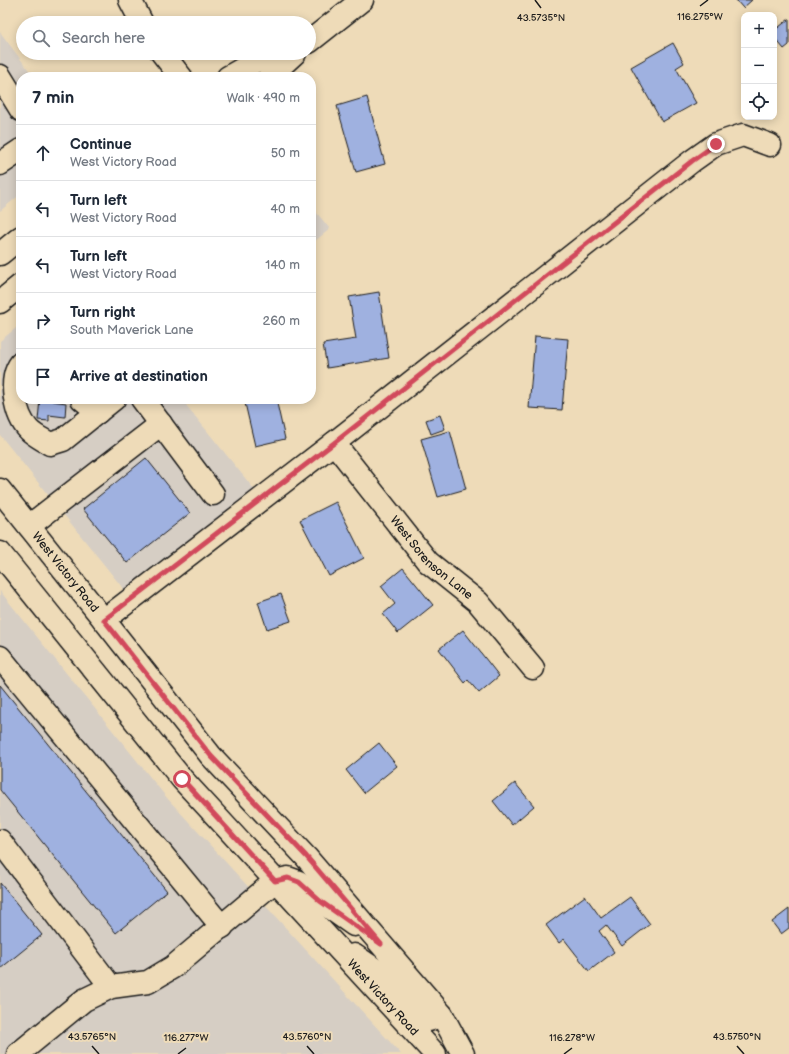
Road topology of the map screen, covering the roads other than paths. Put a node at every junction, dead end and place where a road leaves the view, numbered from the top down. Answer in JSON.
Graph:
{"nodes":[{"id":1,"x":130,"y":0,"type":"edge"},
{"id":2,"x":362,"y":0,"type":"edge"},
{"id":3,"x":138,"y":16,"type":"edge"},
{"id":4,"x":316,"y":36,"type":"edge"},
{"id":5,"x":168,"y":60,"type":"edge"},
{"id":6,"x":258,"y":60,"type":"edge"},
{"id":7,"x":287,"y":60,"type":"edge"},
{"id":8,"x":177,"y":72,"type":"edge"},
{"id":9,"x":237,"y":72,"type":"edge"},
{"id":10,"x":274,"y":72,"type":"edge"},
{"id":11,"x":0,"y":76,"type":"edge"},
{"id":12,"x":16,"y":102,"type":"edge"},
{"id":13,"x":770,"y":145,"type":"dead end"},
{"id":14,"x":16,"y":153,"type":"edge"},
{"id":15,"x":0,"y":164,"type":"edge"},
{"id":16,"x":16,"y":241,"type":"edge"},
{"id":17,"x":0,"y":254,"type":"edge"},
{"id":18,"x":16,"y":289,"type":"edge"},
{"id":19,"x":0,"y":302,"type":"edge"},
{"id":20,"x":16,"y":372,"type":"edge"},
{"id":21,"x":16,"y":402,"type":"edge"},
{"id":22,"x":17,"y":404,"type":"edge"},
{"id":23,"x":97,"y":404,"type":"edge"},
{"id":24,"x":154,"y":408,"type":"edge"},
{"id":25,"x":334,"y":443,"type":"junction"},
{"id":26,"x":0,"y":490,"type":"edge"},
{"id":27,"x":213,"y":494,"type":"dead end"},
{"id":28,"x":29,"y":526,"type":"junction"},
{"id":29,"x":0,"y":553,"type":"edge"},
{"id":30,"x":104,"y":620,"type":"junction"},
{"id":31,"x":0,"y":657,"type":"edge"},
{"id":32,"x":533,"y":668,"type":"dead end"},
{"id":33,"x":0,"y":840,"type":"edge"},
{"id":34,"x":275,"y":881,"type":"junction"},
{"id":35,"x":222,"y":927,"type":"junction"},
{"id":36,"x":330,"y":942,"type":"junction"},
{"id":37,"x":381,"y":944,"type":"junction"},
{"id":38,"x":111,"y":986,"type":"junction"},
{"id":39,"x":442,"y":1014,"type":"junction"},
{"id":40,"x":18,"y":1054,"type":"edge"},
{"id":41,"x":434,"y":1054,"type":"edge"},
{"id":42,"x":463,"y":1054,"type":"edge"}],
"edges":[{"from":1,"to":3,"type":"main road"},
{"from":2,"to":4,"type":"main road"},
{"from":5,"to":8,"type":"main road"},
{"from":6,"to":9,"type":"main road"},
{"from":7,"to":10,"type":"main road"},
{"from":11,"to":12,"type":"main road"},
{"from":13,"to":25,"type":"main road"},
{"from":14,"to":15,"type":"main road"},
{"from":16,"to":17,"type":"main road"},
{"from":18,"to":19,"type":"main road"},
{"from":20,"to":21,"type":"main road"},
{"from":22,"to":23,"type":"main road"},
{"from":24,"to":27,"type":"main road"},
{"from":24,"to":28,"type":"main road"},
{"from":25,"to":30,"type":"main road"},
{"from":25,"to":32,"type":"main road","name":"West Sorenson Lane"},
{"from":26,"to":28,"type":"main road","name":"West Victory Road"},
{"from":28,"to":30,"type":"main road","name":"West Victory Road"},
{"from":29,"to":34,"type":"main road","name":"West Victory Road"},
{"from":30,"to":37,"type":"main road","name":"West Victory Road"},
{"from":31,"to":35,"type":"main road"},
{"from":33,"to":38,"type":"main road"},
{"from":34,"to":35,"type":"main road"},
{"from":34,"to":36,"type":"main road","name":"West Victory Road"},
{"from":34,"to":37,"type":"main road","name":"West Victory Road"},
{"from":35,"to":38,"type":"main road"},
{"from":36,"to":39,"type":"main road","name":"West Victory Road"},
{"from":36,"to":41,"type":"main road","name":"West Victory Road"},
{"from":37,"to":39,"type":"main road","name":"West Victory Road"},
{"from":38,"to":40,"type":"main road"},
{"from":39,"to":42,"type":"main road","name":"West Victory Road"}]}
